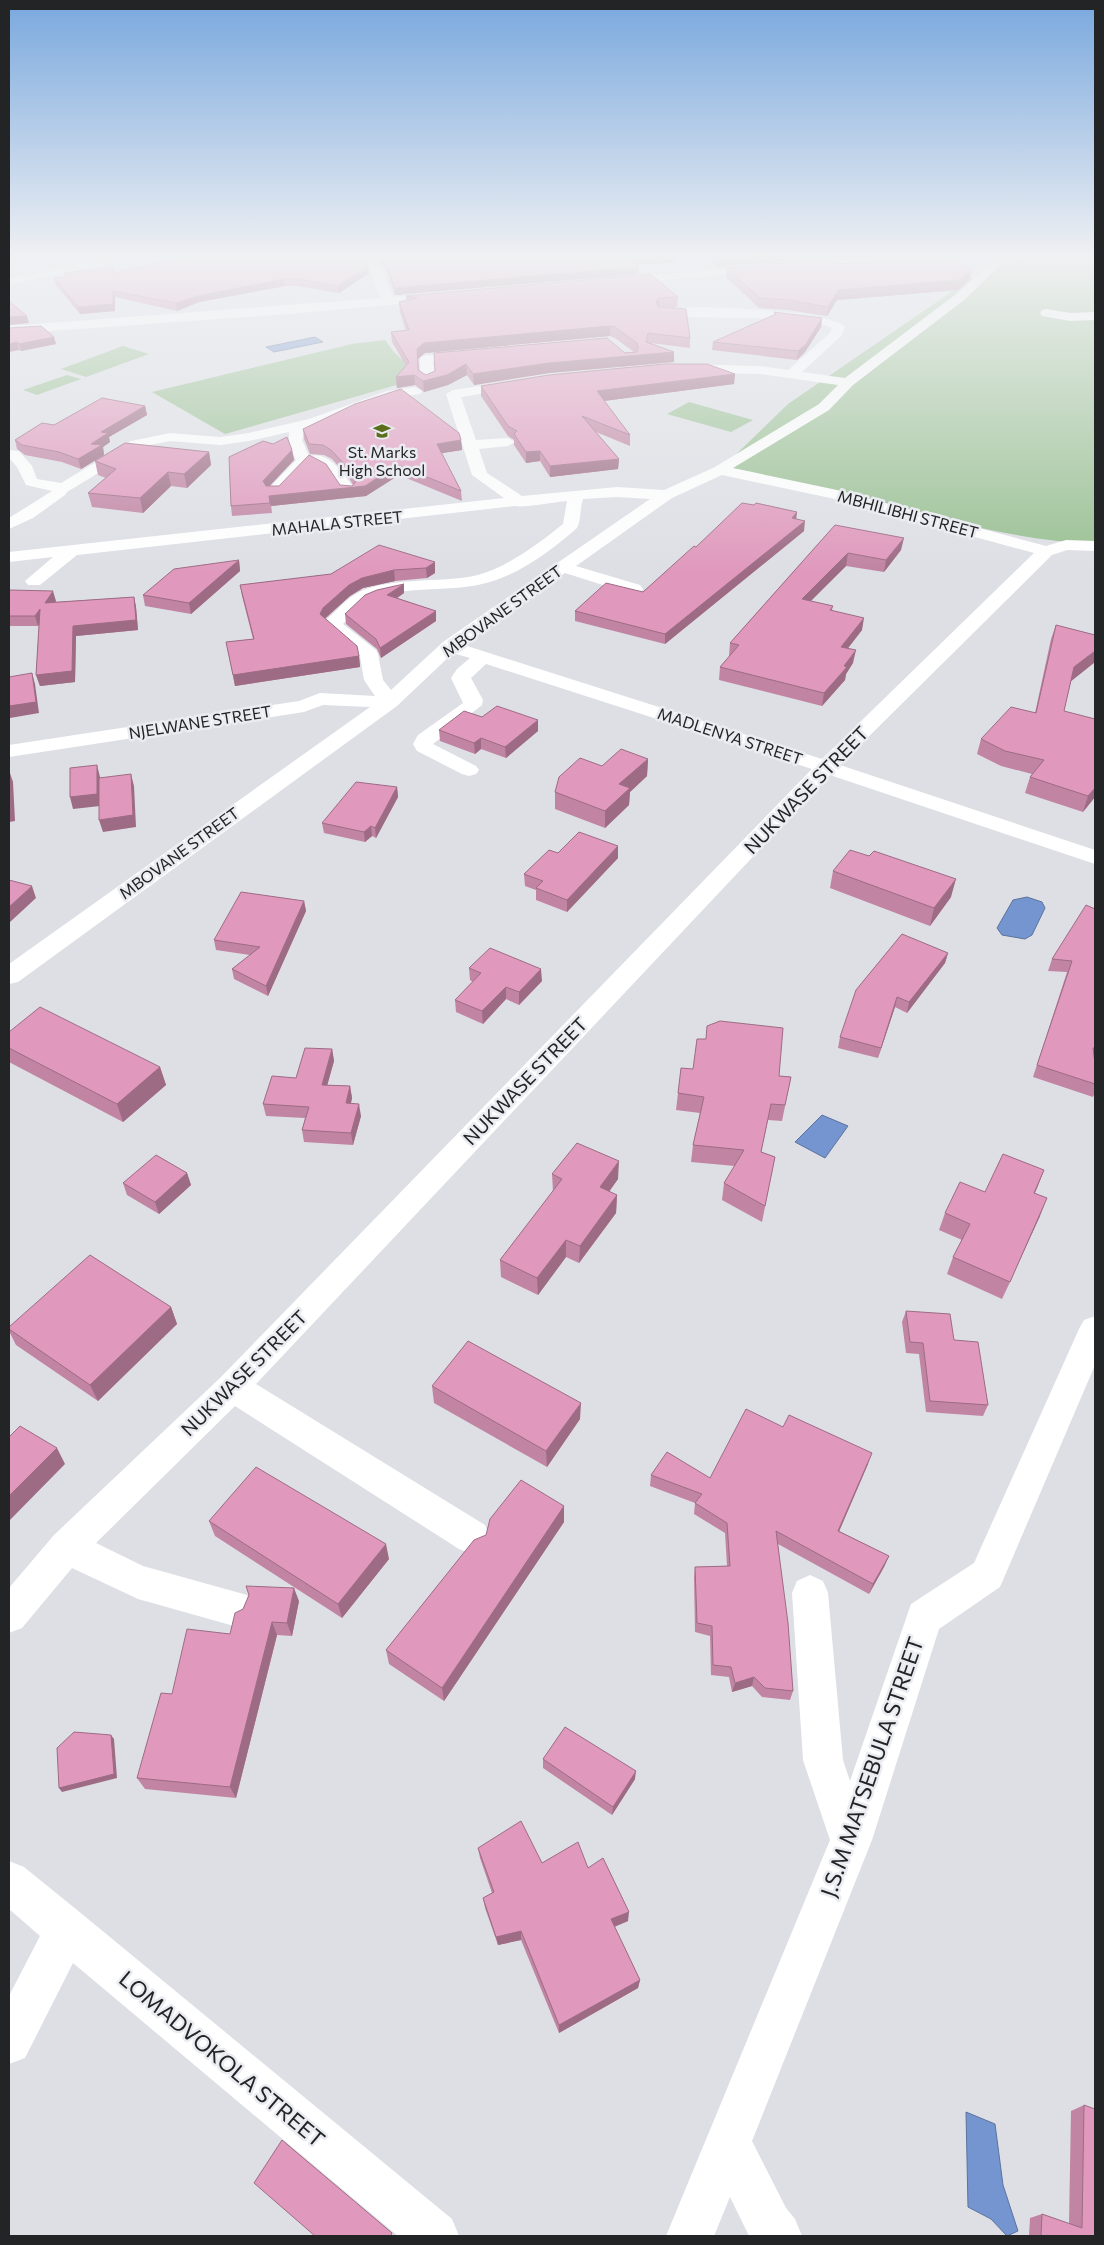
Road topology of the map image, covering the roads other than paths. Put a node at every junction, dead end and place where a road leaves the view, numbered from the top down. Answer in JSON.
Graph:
{"nodes":[{"id":1,"x":427,"y":363,"type":"edge"},
{"id":2,"x":804,"y":363,"type":"edge"},
{"id":3,"x":873,"y":363,"type":"edge"},
{"id":4,"x":664,"y":368,"type":"edge"},
{"id":5,"x":768,"y":371,"type":"junction"},
{"id":6,"x":791,"y":374,"type":"junction"},
{"id":7,"x":530,"y":382,"type":"edge"},
{"id":8,"x":722,"y":382,"type":"edge"},
{"id":9,"x":848,"y":382,"type":"junction"},
{"id":10,"x":299,"y":426,"type":"junction"},
{"id":11,"x":215,"y":441,"type":"junction"},
{"id":12,"x":508,"y":442,"type":"edge"},
{"id":13,"x":469,"y":446,"type":"junction"},
{"id":14,"x":164,"y":453,"type":"edge"},
{"id":15,"x":9,"y":454,"type":"edge"},
{"id":16,"x":313,"y":458,"type":"edge"},
{"id":17,"x":720,"y":470,"type":"junction"},
{"id":18,"x":348,"y":491,"type":"edge"},
{"id":19,"x":60,"y":492,"type":"dead end"},
{"id":20,"x":274,"y":492,"type":"edge"},
{"id":21,"x":576,"y":495,"type":"junction"},
{"id":22,"x":666,"y":495,"type":"junction"},
{"id":23,"x":522,"y":503,"type":"junction"},
{"id":24,"x":9,"y":524,"type":"edge"},
{"id":25,"x":1095,"y":546,"type":"edge"},
{"id":26,"x":72,"y":550,"type":"junction"},
{"id":27,"x":1046,"y":551,"type":"junction"},
{"id":28,"x":9,"y":558,"type":"edge"},
{"id":29,"x":562,"y":567,"type":"junction"},
{"id":30,"x":34,"y":581,"type":"dead end"},
{"id":31,"x":634,"y":589,"type":"edge"},
{"id":32,"x":450,"y":646,"type":"junction"},
{"id":33,"x":483,"y":656,"type":"junction"},
{"id":34,"x":390,"y":702,"type":"junction"},
{"id":35,"x":9,"y":751,"type":"edge"},
{"id":36,"x":826,"y":767,"type":"junction"},
{"id":37,"x":469,"y":770,"type":"dead end"},
{"id":38,"x":1095,"y":857,"type":"edge"},
{"id":39,"x":9,"y":976,"type":"edge"},
{"id":40,"x":1095,"y":1329,"type":"edge"},
{"id":41,"x":233,"y":1387,"type":"junction"},
{"id":42,"x":472,"y":1537,"type":"dead end"},
{"id":43,"x":67,"y":1547,"type":"junction"},
{"id":44,"x":810,"y":1593,"type":"dead end"},
{"id":45,"x":234,"y":1608,"type":"dead end"},
{"id":46,"x":9,"y":1615,"type":"edge"},
{"id":47,"x":851,"y":1840,"type":"junction"},
{"id":48,"x":9,"y":1882,"type":"edge"},
{"id":49,"x":67,"y":1929,"type":"junction"},
{"id":50,"x":9,"y":2042,"type":"edge"},
{"id":51,"x":728,"y":2144,"type":"junction"},
{"id":52,"x":436,"y":2236,"type":"edge"},
{"id":53,"x":690,"y":2236,"type":"edge"},
{"id":54,"x":778,"y":2236,"type":"edge"}],
"edges":[{"from":1,"to":10,"type":"street"},
{"from":2,"to":6,"type":"street"},
{"from":3,"to":9,"type":"street","name":"MBOVANE STREET"},
{"from":4,"to":5,"type":"street"},
{"from":5,"to":6,"type":"street"},
{"from":5,"to":8,"type":"street"},
{"from":6,"to":9,"type":"street"},
{"from":7,"to":13,"type":"street"},
{"from":9,"to":17,"type":"street","name":"MBOVANE STREET"},
{"from":10,"to":11,"type":"street"},
{"from":10,"to":20,"type":"street"},
{"from":11,"to":14,"type":"street"},
{"from":11,"to":15,"type":"street"},
{"from":12,"to":13,"type":"street"},
{"from":13,"to":23,"type":"street"},
{"from":16,"to":18,"type":"street"},
{"from":17,"to":22,"type":"street","name":"MBOVANE STREET"},
{"from":17,"to":27,"type":"street","name":"MBHILIBHI STREET"},
{"from":19,"to":24,"type":"street"},
{"from":21,"to":22,"type":"street","name":"MAHALA STREET"},
{"from":21,"to":23,"type":"street","name":"MAHALA STREET"},
{"from":21,"to":34,"type":"street"},
{"from":22,"to":29,"type":"street","name":"MBOVANE STREET"},
{"from":23,"to":26,"type":"street","name":"MAHALA STREET"},
{"from":25,"to":27,"type":"street","name":"MBHILIBHI STREET"},
{"from":26,"to":28,"type":"street","name":"MAHALA STREET"},
{"from":26,"to":30,"type":"street"},
{"from":27,"to":36,"type":"street","name":"NUKWASE STREET"},
{"from":29,"to":31,"type":"street"},
{"from":29,"to":32,"type":"street","name":"MBOVANE STREET"},
{"from":32,"to":33,"type":"street","name":"MADLENYA STREET"},
{"from":32,"to":34,"type":"street","name":"MBOVANE STREET"},
{"from":33,"to":36,"type":"street","name":"MADLENYA STREET"},
{"from":33,"to":37,"type":"street"},
{"from":34,"to":35,"type":"street","name":"NJELWANE STREET"},
{"from":34,"to":39,"type":"street","name":"MBOVANE STREET"},
{"from":36,"to":38,"type":"street","name":"MADLENYA STREET"},
{"from":36,"to":41,"type":"street","name":"NUKWASE STREET"},
{"from":40,"to":47,"type":"street","name":"J.S.M MATSEBULA STREET"},
{"from":41,"to":42,"type":"street"},
{"from":41,"to":43,"type":"street","name":"NUKWASE STREET"},
{"from":43,"to":45,"type":"street"},
{"from":43,"to":46,"type":"street","name":"NUKWASE STREET"},
{"from":44,"to":47,"type":"street"},
{"from":47,"to":51,"type":"street","name":"J.S.M MATSEBULA STREET"},
{"from":48,"to":49,"type":"street","name":"LOMADVOKOLA STREET"},
{"from":49,"to":50,"type":"street"},
{"from":49,"to":52,"type":"street","name":"LOMADVOKOLA STREET"},
{"from":51,"to":53,"type":"street","name":"J.S.M MATSEBULA STREET"},
{"from":51,"to":54,"type":"street"}]}
